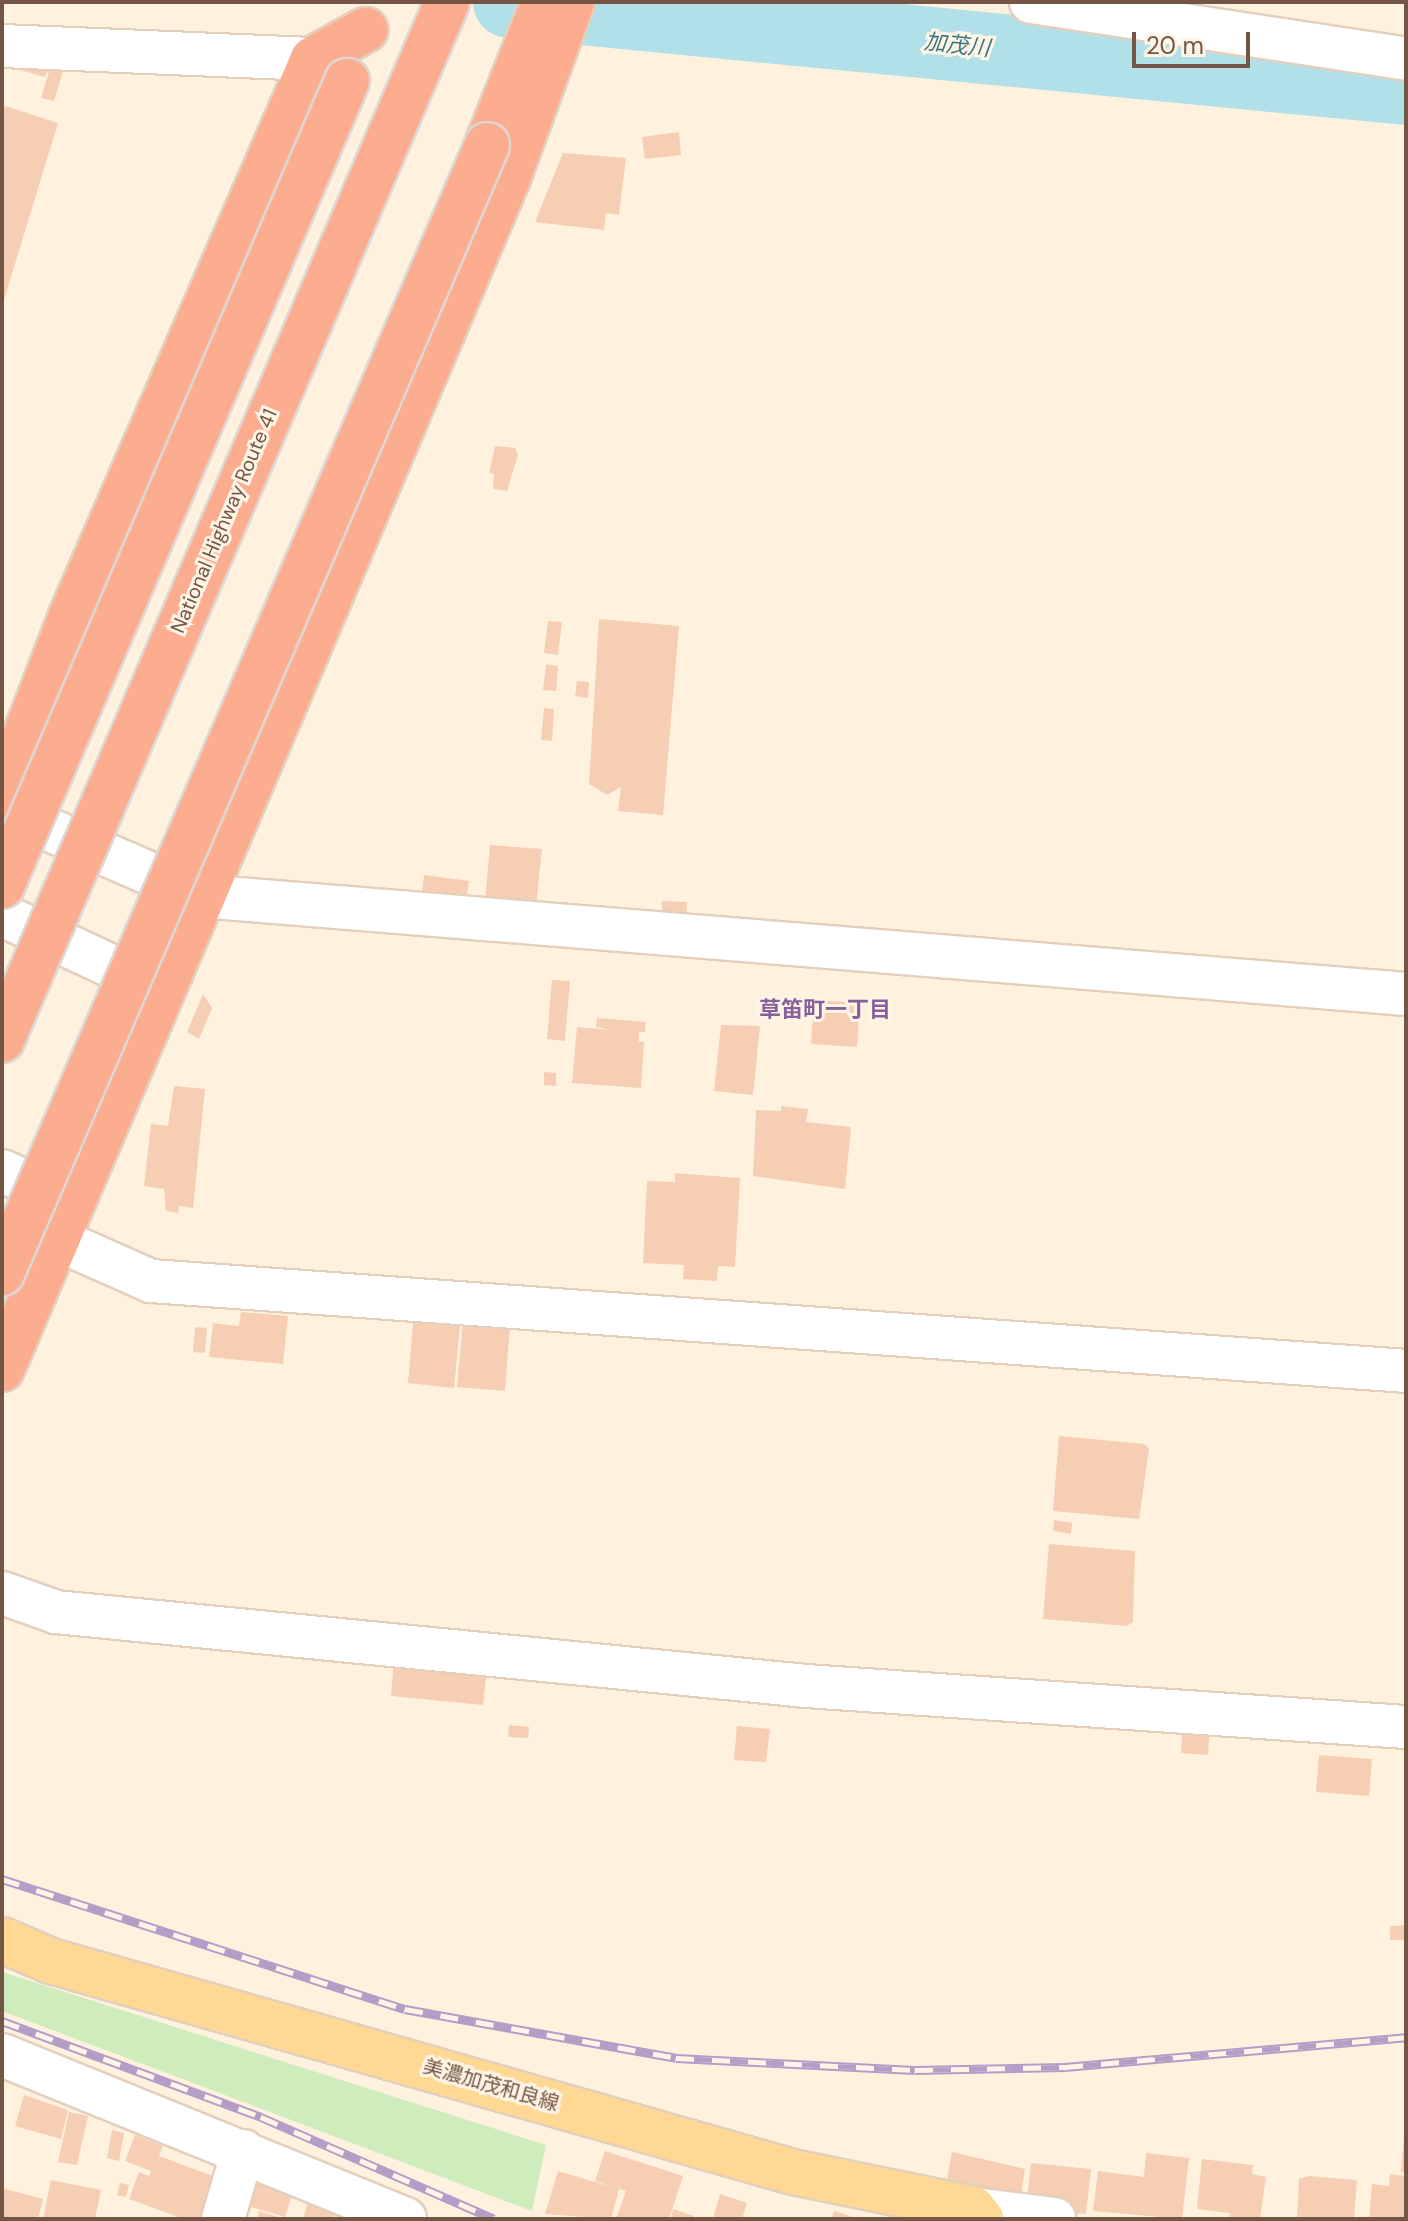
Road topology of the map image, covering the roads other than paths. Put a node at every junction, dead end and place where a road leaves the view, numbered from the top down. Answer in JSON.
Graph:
{"nodes":[{"id":1,"x":422,"y":2,"type":"edge"},
{"id":2,"x":447,"y":2,"type":"edge"},
{"id":3,"x":544,"y":2,"type":"edge"},
{"id":4,"x":572,"y":2,"type":"edge"},
{"id":5,"x":1031,"y":2,"type":"edge"},
{"id":6,"x":371,"y":14,"type":"edge"},
{"id":7,"x":2,"y":46,"type":"edge"},
{"id":8,"x":1406,"y":59,"type":"edge"},
{"id":9,"x":537,"y":60,"type":"junction"},
{"id":10,"x":330,"y":70,"type":"junction"},
{"id":11,"x":2,"y":796,"type":"edge"},
{"id":12,"x":2,"y":809,"type":"edge"},
{"id":13,"x":2,"y":886,"type":"edge"},
{"id":14,"x":201,"y":896,"type":"junction"},
{"id":15,"x":2,"y":915,"type":"edge"},
{"id":16,"x":2,"y":989,"type":"edge"},
{"id":17,"x":163,"y":990,"type":"junction"},
{"id":18,"x":1406,"y":994,"type":"edge"},
{"id":19,"x":2,"y":1040,"type":"edge"},
{"id":20,"x":2,"y":1171,"type":"edge"},
{"id":21,"x":64,"y":1221,"type":"junction"},
{"id":22,"x":2,"y":1273,"type":"edge"},
{"id":23,"x":2,"y":1369,"type":"edge"},
{"id":24,"x":1406,"y":1371,"type":"edge"},
{"id":25,"x":2,"y":1593,"type":"edge"},
{"id":26,"x":1406,"y":1727,"type":"edge"},
{"id":27,"x":2,"y":1940,"type":"edge"},
{"id":28,"x":2,"y":2055,"type":"edge"},
{"id":29,"x":243,"y":2151,"type":"junction"},
{"id":30,"x":977,"y":2214,"type":"edge"},
{"id":31,"x":223,"y":2219,"type":"edge"},
{"id":32,"x":405,"y":2219,"type":"edge"},
{"id":33,"x":1054,"y":2219,"type":"edge"}],
"edges":[{"from":1,"to":16,"type":"highway","name":"National Highway Route 41"},
{"from":2,"to":19,"type":"highway","name":"National Highway Route 41","bridge":true},
{"from":3,"to":9,"type":"highway"},
{"from":4,"to":9,"type":"highway"},
{"from":5,"to":8,"type":"street"},
{"from":6,"to":10,"type":"highway"},
{"from":7,"to":10,"type":"street"},
{"from":9,"to":14,"type":"highway"},
{"from":9,"to":22,"type":"highway","bridge":true},
{"from":10,"to":11,"type":"highway"},
{"from":10,"to":13,"type":"highway","bridge":true},
{"from":12,"to":14,"type":"street"},
{"from":14,"to":17,"type":"highway"},
{"from":14,"to":18,"type":"street"},
{"from":15,"to":17,"type":"street"},
{"from":17,"to":21,"type":"highway"},
{"from":20,"to":21,"type":"street"},
{"from":21,"to":23,"type":"highway"},
{"from":21,"to":24,"type":"street"},
{"from":25,"to":26,"type":"street"},
{"from":27,"to":30,"type":"main road","name":"美濃加茂和良線"},
{"from":28,"to":29,"type":"street"},
{"from":29,"to":31,"type":"street"},
{"from":29,"to":32,"type":"street"},
{"from":30,"to":33,"type":"street"}]}
